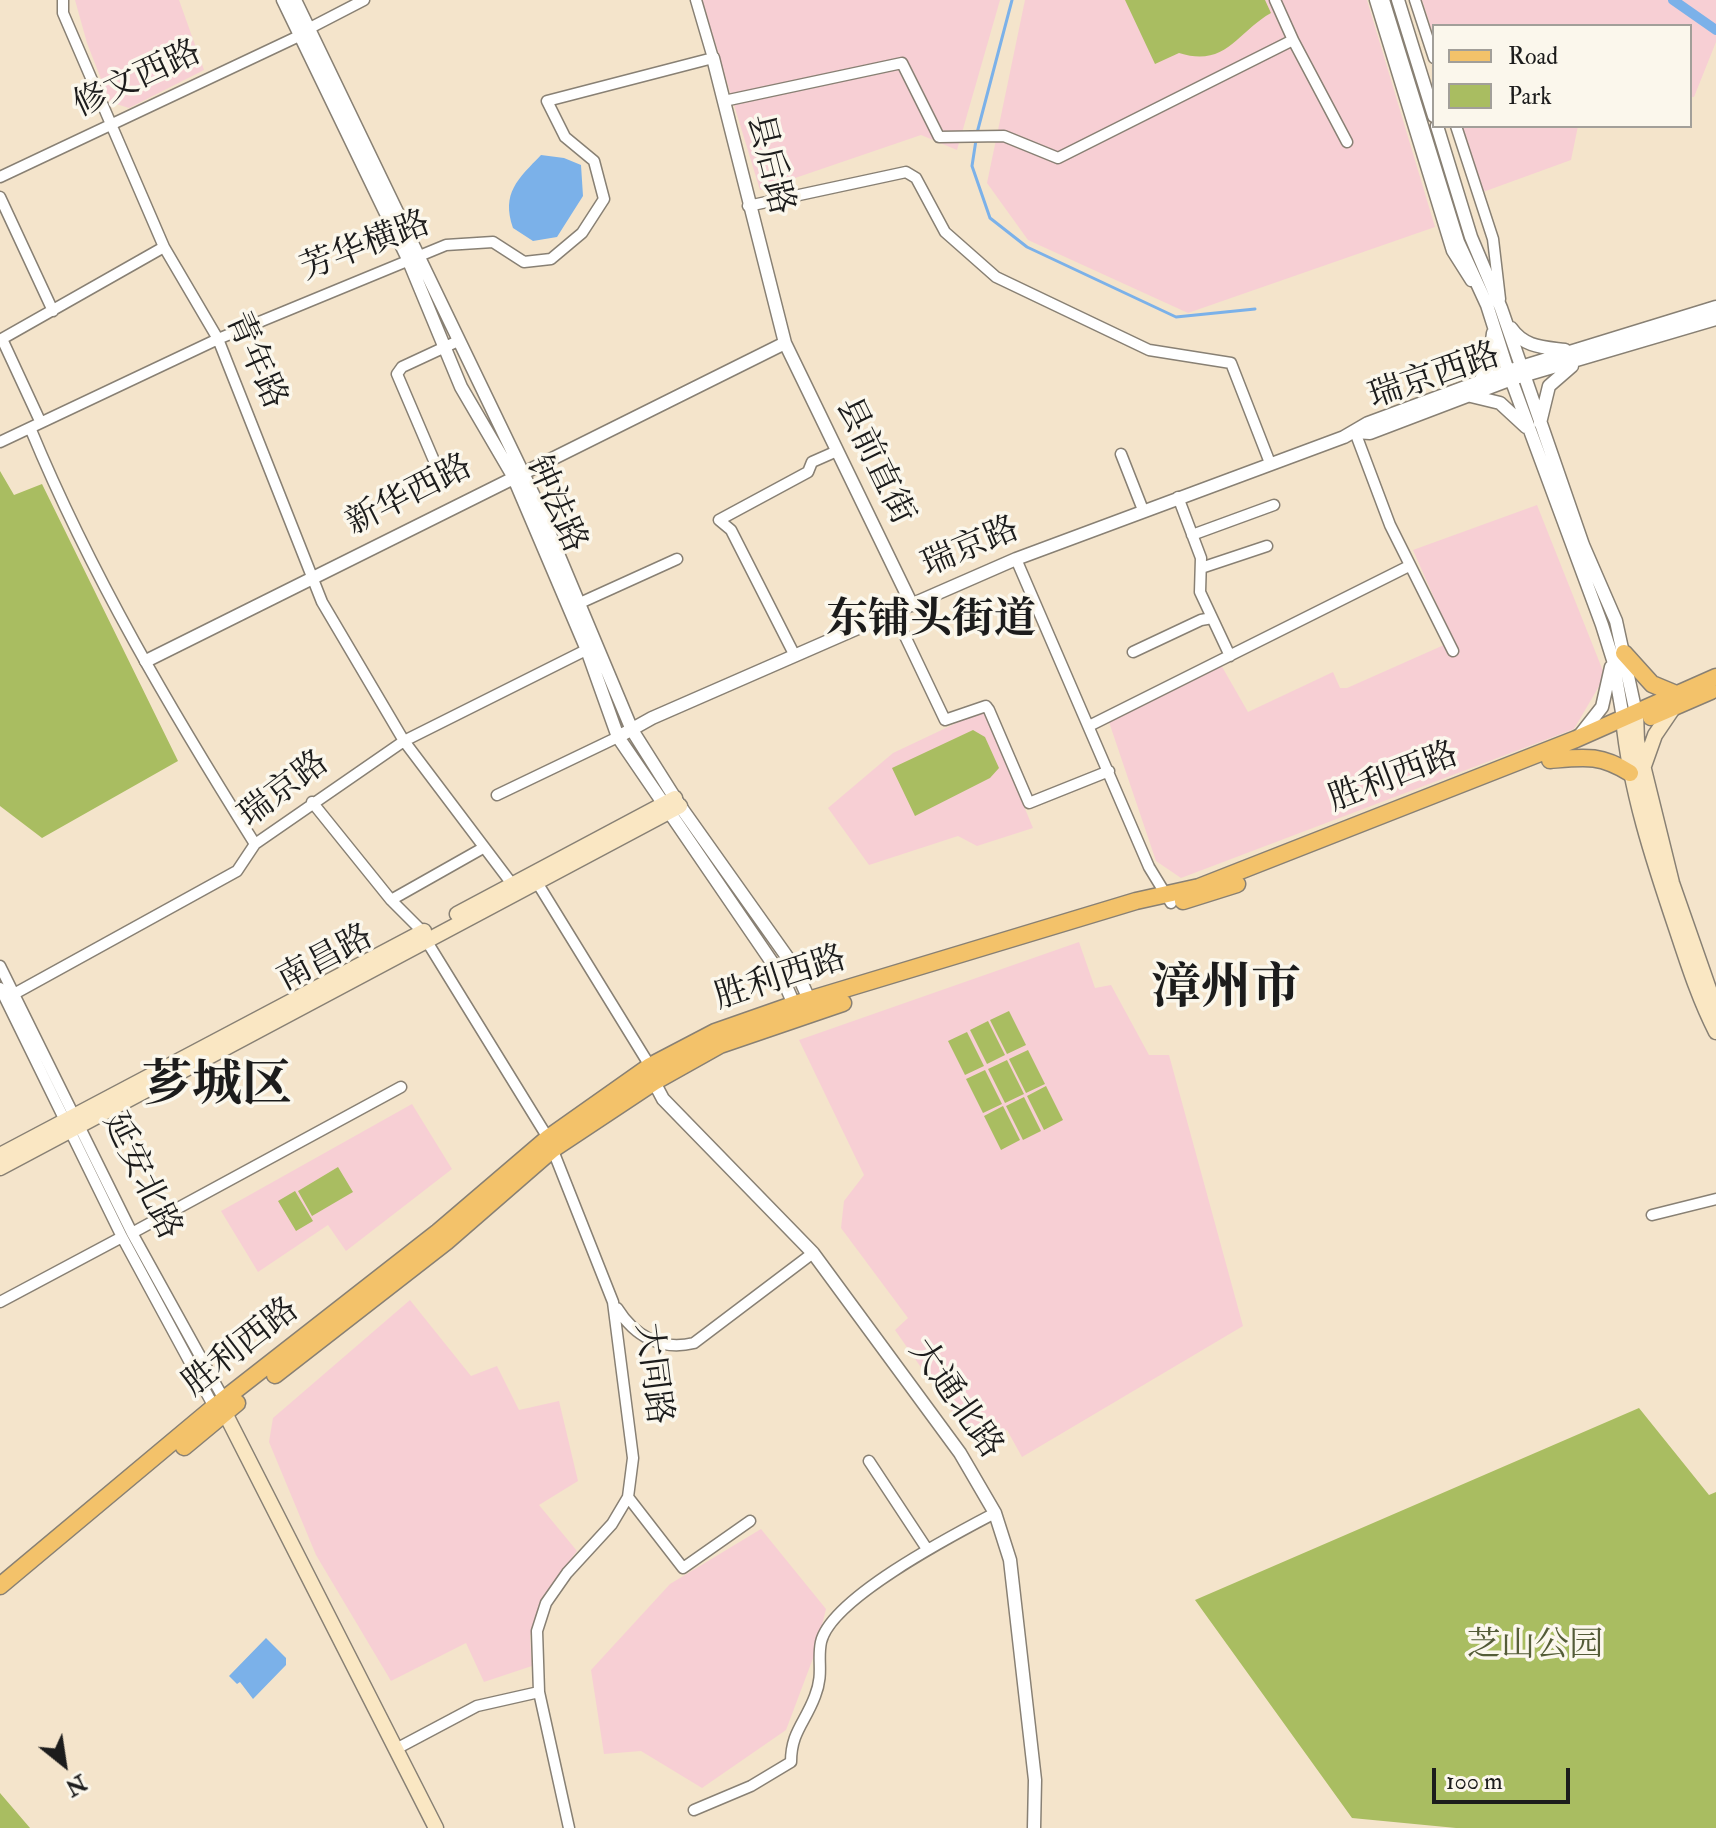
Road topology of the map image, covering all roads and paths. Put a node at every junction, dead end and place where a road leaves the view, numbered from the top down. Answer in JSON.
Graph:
{"nodes":[{"id":1,"x":63,"y":0,"type":"edge"},
{"id":2,"x":283,"y":0,"type":"edge"},
{"id":3,"x":295,"y":0,"type":"edge"},
{"id":4,"x":364,"y":0,"type":"edge"},
{"id":5,"x":696,"y":0,"type":"edge"},
{"id":6,"x":1275,"y":0,"type":"edge"},
{"id":7,"x":1375,"y":0,"type":"edge"},
{"id":8,"x":1383,"y":0,"type":"edge"},
{"id":9,"x":1398,"y":0,"type":"edge"},
{"id":10,"x":1415,"y":0,"type":"edge"},
{"id":11,"x":304,"y":33,"type":"junction"},
{"id":12,"x":1293,"y":40,"type":"junction"},
{"id":13,"x":1432,"y":52,"type":"edge"},
{"id":14,"x":713,"y":58,"type":"junction"},
{"id":15,"x":724,"y":101,"type":"junction"},
{"id":16,"x":1432,"y":110,"type":"edge"},
{"id":17,"x":110,"y":124,"type":"junction"},
{"id":18,"x":1438,"y":128,"type":"edge"},
{"id":19,"x":1457,"y":128,"type":"edge"},
{"id":20,"x":1347,"y":142,"type":"dead end"},
{"id":21,"x":0,"y":177,"type":"edge"},
{"id":22,"x":0,"y":197,"type":"edge"},
{"id":23,"x":748,"y":206,"type":"junction"},
{"id":24,"x":164,"y":247,"type":"junction"},
{"id":25,"x":413,"y":257,"type":"junction"},
{"id":26,"x":1487,"y":305,"type":"junction"},
{"id":27,"x":1716,"y":307,"type":"edge"},
{"id":28,"x":53,"y":311,"type":"junction"},
{"id":29,"x":1499,"y":315,"type":"junction"},
{"id":30,"x":1716,"y":319,"type":"edge"},
{"id":31,"x":218,"y":339,"type":"junction"},
{"id":32,"x":1,"y":340,"type":"edge"},
{"id":33,"x":785,"y":343,"type":"junction"},
{"id":34,"x":452,"y":344,"type":"junction"},
{"id":35,"x":1572,"y":351,"type":"junction"},
{"id":36,"x":1584,"y":359,"type":"junction"},
{"id":37,"x":1515,"y":373,"type":"junction"},
{"id":38,"x":1480,"y":381,"type":"junction"},
{"id":39,"x":1460,"y":397,"type":"junction"},
{"id":40,"x":40,"y":421,"type":"junction"},
{"id":41,"x":1535,"y":428,"type":"junction"},
{"id":42,"x":31,"y":430,"type":"junction"},
{"id":43,"x":1355,"y":432,"type":"junction"},
{"id":44,"x":0,"y":442,"type":"edge"},
{"id":45,"x":837,"y":451,"type":"junction"},
{"id":46,"x":1121,"y":454,"type":"dead end"},
{"id":47,"x":1270,"y":463,"type":"junction"},
{"id":48,"x":517,"y":474,"type":"junction"},
{"id":49,"x":441,"y":477,"type":"dead end"},
{"id":50,"x":1178,"y":497,"type":"junction"},
{"id":51,"x":1274,"y":505,"type":"dead end"},
{"id":52,"x":1143,"y":510,"type":"junction"},
{"id":53,"x":1192,"y":535,"type":"junction"},
{"id":54,"x":1267,"y":546,"type":"dead end"},
{"id":55,"x":677,"y":559,"type":"dead end"},
{"id":56,"x":1016,"y":559,"type":"junction"},
{"id":57,"x":1409,"y":566,"type":"junction"},
{"id":58,"x":1201,"y":568,"type":"junction"},
{"id":59,"x":311,"y":577,"type":"junction"},
{"id":60,"x":580,"y":603,"type":"junction"},
{"id":61,"x":912,"y":605,"type":"junction"},
{"id":62,"x":894,"y":613,"type":"junction"},
{"id":63,"x":1212,"y":618,"type":"junction"},
{"id":64,"x":592,"y":647,"type":"junction"},
{"id":65,"x":1453,"y":651,"type":"dead end"},
{"id":66,"x":1133,"y":652,"type":"dead end"},
{"id":67,"x":795,"y":656,"type":"junction"},
{"id":68,"x":1230,"y":656,"type":"junction"},
{"id":69,"x":1618,"y":656,"type":"junction"},
{"id":70,"x":146,"y":661,"type":"junction"},
{"id":71,"x":1716,"y":677,"type":"edge"},
{"id":72,"x":1716,"y":689,"type":"edge"},
{"id":73,"x":1675,"y":701,"type":"junction"},
{"id":74,"x":1630,"y":721,"type":"junction"},
{"id":75,"x":1089,"y":726,"type":"junction"},
{"id":76,"x":632,"y":730,"type":"junction"},
{"id":77,"x":618,"y":737,"type":"junction"},
{"id":78,"x":1576,"y":739,"type":"junction"},
{"id":79,"x":404,"y":741,"type":"junction"},
{"id":80,"x":1550,"y":760,"type":"junction"},
{"id":81,"x":1637,"y":770,"type":"junction"},
{"id":82,"x":1109,"y":771,"type":"junction"},
{"id":83,"x":497,"y":795,"type":"dead end"},
{"id":84,"x":312,"y":802,"type":"junction"},
{"id":85,"x":672,"y":806,"type":"junction"},
{"id":86,"x":255,"y":844,"type":"junction"},
{"id":87,"x":483,"y":848,"type":"junction"},
{"id":88,"x":512,"y":884,"type":"junction"},
{"id":89,"x":538,"y":884,"type":"junction"},
{"id":90,"x":1168,"y":898,"type":"junction"},
{"id":91,"x":391,"y":900,"type":"junction"},
{"id":92,"x":424,"y":936,"type":"junction"},
{"id":93,"x":0,"y":966,"type":"edge"},
{"id":94,"x":0,"y":988,"type":"edge"},
{"id":95,"x":14,"y":994,"type":"junction"},
{"id":96,"x":804,"y":1009,"type":"junction"},
{"id":97,"x":1716,"y":1009,"type":"edge"},
{"id":98,"x":1716,"y":1032,"type":"edge"},
{"id":99,"x":652,"y":1074,"type":"junction"},
{"id":100,"x":401,"y":1087,"type":"dead end"},
{"id":101,"x":72,"y":1122,"type":"junction"},
{"id":102,"x":550,"y":1143,"type":"junction"},
{"id":103,"x":0,"y":1155,"type":"edge"},
{"id":104,"x":0,"y":1168,"type":"edge"},
{"id":105,"x":1716,"y":1199,"type":"edge"},
{"id":106,"x":1652,"y":1215,"type":"dead end"},
{"id":107,"x":127,"y":1235,"type":"junction"},
{"id":108,"x":813,"y":1253,"type":"junction"},
{"id":109,"x":0,"y":1301,"type":"edge"},
{"id":110,"x":613,"y":1302,"type":"junction"},
{"id":111,"x":222,"y":1406,"type":"junction"},
{"id":112,"x":869,"y":1461,"type":"dead end"},
{"id":113,"x":628,"y":1497,"type":"junction"},
{"id":114,"x":995,"y":1513,"type":"junction"},
{"id":115,"x":750,"y":1521,"type":"dead end"},
{"id":116,"x":927,"y":1549,"type":"junction"},
{"id":117,"x":0,"y":1586,"type":"edge"},
{"id":118,"x":0,"y":1599,"type":"edge"},
{"id":119,"x":539,"y":1692,"type":"junction"},
{"id":120,"x":396,"y":1749,"type":"junction"},
{"id":121,"x":694,"y":1810,"type":"dead end"},
{"id":122,"x":436,"y":1828,"type":"edge"},
{"id":123,"x":569,"y":1828,"type":"edge"},
{"id":124,"x":1034,"y":1828,"type":"edge"}],
"edges":[{"from":1,"to":17,"type":"street","name":"青年路"},
{"from":2,"to":11,"type":"street","name":"钟法路"},
{"from":3,"to":11,"type":"street","name":"钟法路"},
{"from":4,"to":11,"type":"street","name":"修文西路"},
{"from":5,"to":14,"type":"street","name":"县后路"},
{"from":6,"to":12,"type":"street"},
{"from":7,"to":26,"type":"street"},
{"from":8,"to":26,"type":"street"},
{"from":9,"to":16,"type":"street"},
{"from":10,"to":13,"type":"street"},
{"from":11,"to":17,"type":"street","name":"修文西路"},
{"from":11,"to":25,"type":"street","name":"钟法路"},
{"from":12,"to":15,"type":"street"},
{"from":12,"to":20,"type":"street"},
{"from":14,"to":15,"type":"street","name":"县后路"},
{"from":14,"to":25,"type":"street","name":"芳华横路"},
{"from":15,"to":23,"type":"street","name":"县后路"},
{"from":17,"to":21,"type":"street","name":"修文西路"},
{"from":17,"to":24,"type":"street","name":"青年路"},
{"from":18,"to":29,"type":"street"},
{"from":19,"to":29,"type":"street"},
{"from":22,"to":28,"type":"street"},
{"from":23,"to":33,"type":"street","name":"县后路"},
{"from":23,"to":47,"type":"street"},
{"from":24,"to":28,"type":"street"},
{"from":24,"to":31,"type":"street","name":"青年路"},
{"from":25,"to":31,"type":"street","name":"芳华横路"},
{"from":25,"to":34,"type":"street","name":"钟法路"},
{"from":26,"to":29,"type":"street"},
{"from":27,"to":35,"type":"street","name":"瑞京西路"},
{"from":28,"to":32,"type":"street"},
{"from":29,"to":35,"type":"street"},
{"from":29,"to":37,"type":"street"},
{"from":29,"to":38,"type":"street"},
{"from":30,"to":36,"type":"street","name":"瑞京西路"},
{"from":31,"to":40,"type":"street","name":"芳华横路"},
{"from":31,"to":59,"type":"street","name":"青年路"},
{"from":32,"to":40,"type":"street"},
{"from":33,"to":45,"type":"street","name":"县前直街"},
{"from":33,"to":48,"type":"street","name":"新华西路"},
{"from":34,"to":48,"type":"street","name":"钟法路"},
{"from":34,"to":48,"type":"street","name":"钟法路"},
{"from":34,"to":49,"type":"street"},
{"from":35,"to":37,"type":"street","name":"瑞京西路"},
{"from":36,"to":37,"type":"street","name":"瑞京西路"},
{"from":36,"to":41,"type":"street"},
{"from":37,"to":38,"type":"street","name":"瑞京西路"},
{"from":37,"to":39,"type":"street","name":"瑞京西路"},
{"from":37,"to":41,"type":"street"},
{"from":38,"to":43,"type":"street","name":"瑞京西路"},
{"from":39,"to":41,"type":"street"},
{"from":39,"to":43,"type":"street","name":"瑞京西路"},
{"from":40,"to":42,"type":"street","name":"芳华横路"},
{"from":41,"to":69,"type":"street"},
{"from":42,"to":44,"type":"street","name":"芳华横路"},
{"from":42,"to":70,"type":"street"},
{"from":43,"to":47,"type":"street","name":"瑞京路"},
{"from":43,"to":57,"type":"street"},
{"from":45,"to":61,"type":"street","name":"县前直街"},
{"from":45,"to":67,"type":"street"},
{"from":46,"to":52,"type":"street"},
{"from":47,"to":50,"type":"street","name":"瑞京路"},
{"from":48,"to":59,"type":"street","name":"新华西路"},
{"from":48,"to":60,"type":"street","name":"钟法路"},
{"from":48,"to":64,"type":"street","name":"钟法路"},
{"from":50,"to":52,"type":"street","name":"瑞京路"},
{"from":50,"to":53,"type":"street"},
{"from":51,"to":53,"type":"street"},
{"from":52,"to":56,"type":"street","name":"瑞京路"},
{"from":53,"to":58,"type":"street"},
{"from":54,"to":58,"type":"street"},
{"from":55,"to":60,"type":"street"},
{"from":56,"to":61,"type":"street","name":"瑞京路"},
{"from":56,"to":75,"type":"street"},
{"from":57,"to":65,"type":"street"},
{"from":57,"to":68,"type":"street"},
{"from":58,"to":63,"type":"street"},
{"from":59,"to":70,"type":"street","name":"新华西路"},
{"from":59,"to":79,"type":"street","name":"青年路"},
{"from":60,"to":64,"type":"street","name":"钟法路"},
{"from":61,"to":62,"type":"street","name":"瑞京路"},
{"from":62,"to":67,"type":"street","name":"瑞京路"},
{"from":62,"to":82,"type":"street"},
{"from":63,"to":66,"type":"street"},
{"from":63,"to":68,"type":"street"},
{"from":64,"to":76,"type":"street","name":"钟法路"},
{"from":64,"to":77,"type":"street","name":"钟法路"},
{"from":64,"to":79,"type":"street","name":"瑞京路"},
{"from":67,"to":76,"type":"street","name":"瑞京路"},
{"from":68,"to":75,"type":"street"},
{"from":69,"to":73,"type":"main road"},
{"from":69,"to":74,"type":"street"},
{"from":69,"to":78,"type":"street"},
{"from":70,"to":86,"type":"street"},
{"from":71,"to":73,"type":"main road","name":"胜利西路"},
{"from":72,"to":73,"type":"main road"},
{"from":73,"to":74,"type":"main road","name":"胜利西路"},
{"from":73,"to":81,"type":"main road"},
{"from":74,"to":78,"type":"main road","name":"胜利西路"},
{"from":74,"to":80,"type":"main road"},
{"from":74,"to":81,"type":"main road"},
{"from":75,"to":82,"type":"street"},
{"from":76,"to":77,"type":"street","name":"瑞京路"},
{"from":76,"to":85,"type":"street","name":"钟法路"},
{"from":77,"to":83,"type":"street"},
{"from":77,"to":85,"type":"street","name":"钟法路"},
{"from":78,"to":90,"type":"main road","name":"胜利西路"},
{"from":79,"to":84,"type":"street","name":"瑞京路"},
{"from":79,"to":87,"type":"street","name":"青年路"},
{"from":80,"to":81,"type":"main road"},
{"from":80,"to":90,"type":"main road"},
{"from":81,"to":97,"type":"main road"},
{"from":81,"to":98,"type":"main road"},
{"from":82,"to":90,"type":"street"},
{"from":84,"to":86,"type":"street","name":"瑞京路"},
{"from":84,"to":91,"type":"street","name":"大同路"},
{"from":85,"to":88,"type":"main road","name":"南昌路"},
{"from":85,"to":89,"type":"main road","name":"南昌路"},
{"from":85,"to":96,"type":"street","name":"钟法路"},
{"from":86,"to":95,"type":"street","name":"瑞京路"},
{"from":87,"to":88,"type":"street","name":"青年路"},
{"from":87,"to":91,"type":"street"},
{"from":88,"to":92,"type":"main road","name":"南昌路"},
{"from":89,"to":92,"type":"main road","name":"南昌路"},
{"from":89,"to":99,"type":"street","name":"大通北路"},
{"from":90,"to":96,"type":"main road","name":"胜利西路"},
{"from":91,"to":92,"type":"street","name":"大同路"},
{"from":92,"to":101,"type":"main road","name":"南昌路"},
{"from":92,"to":102,"type":"street","name":"大同路"},
{"from":93,"to":95,"type":"street","name":"延安北路"},
{"from":94,"to":101,"type":"street","name":"延安北路"},
{"from":95,"to":101,"type":"street","name":"延安北路"},
{"from":96,"to":99,"type":"main road","name":"胜利西路"},
{"from":99,"to":102,"type":"main road","name":"胜利西路"},
{"from":99,"to":108,"type":"street","name":"大通北路"},
{"from":100,"to":107,"type":"street"},
{"from":101,"to":103,"type":"main road","name":"南昌路"},
{"from":101,"to":104,"type":"main road","name":"南昌路"},
{"from":101,"to":107,"type":"street","name":"延安北路"},
{"from":102,"to":110,"type":"street","name":"大同路"},
{"from":102,"to":111,"type":"main road","name":"胜利西路"},
{"from":105,"to":106,"type":"street"},
{"from":107,"to":109,"type":"street"},
{"from":107,"to":111,"type":"street","name":"延安北路"},
{"from":108,"to":110,"type":"street"},
{"from":108,"to":114,"type":"street","name":"大通北路"},
{"from":110,"to":113,"type":"street","name":"大同路"},
{"from":111,"to":117,"type":"main road","name":"胜利西路"},
{"from":111,"to":118,"type":"main road","name":"胜利西路"},
{"from":111,"to":120,"type":"main road","name":"延安北路"},
{"from":112,"to":116,"type":"street"},
{"from":113,"to":115,"type":"street"},
{"from":113,"to":119,"type":"street","name":"大同路"},
{"from":114,"to":116,"type":"street"},
{"from":114,"to":124,"type":"street","name":"大通北路"},
{"from":116,"to":121,"type":"street"},
{"from":119,"to":120,"type":"street"},
{"from":119,"to":123,"type":"street","name":"大同路"},
{"from":120,"to":122,"type":"main road","name":"延安北路"}]}
